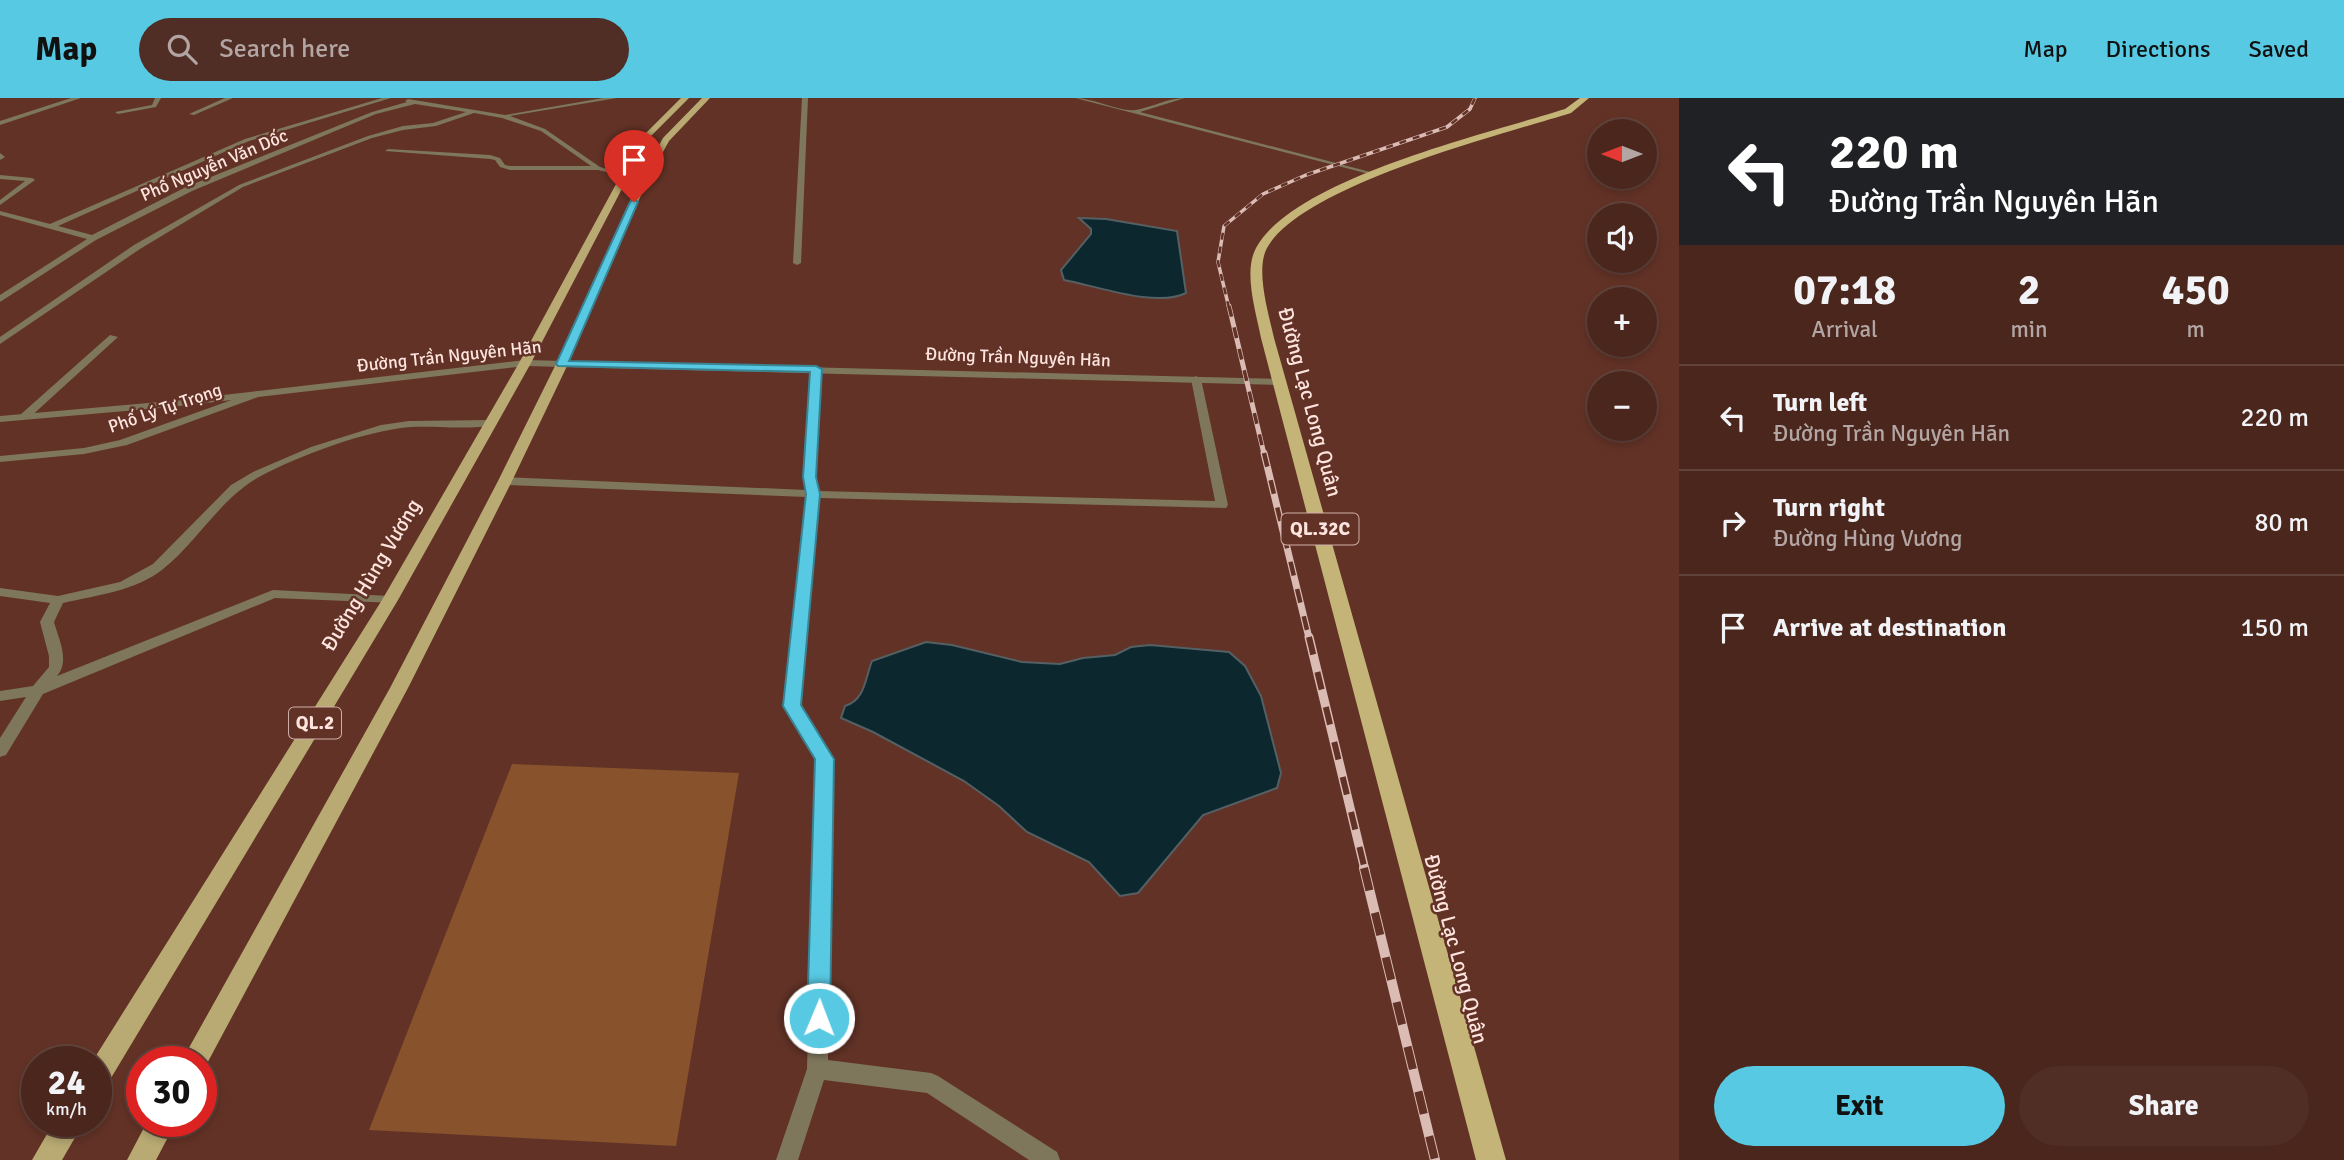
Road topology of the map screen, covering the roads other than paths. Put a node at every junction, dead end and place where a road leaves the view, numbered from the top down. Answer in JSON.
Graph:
{"nodes":[{"id":1,"x":54,"y":98,"type":"edge"},
{"id":2,"x":78,"y":98,"type":"edge"},
{"id":3,"x":158,"y":98,"type":"edge"},
{"id":4,"x":230,"y":98,"type":"edge"},
{"id":5,"x":390,"y":98,"type":"edge"},
{"id":6,"x":559,"y":98,"type":"edge"},
{"id":7,"x":614,"y":98,"type":"edge"},
{"id":8,"x":685,"y":98,"type":"edge"},
{"id":9,"x":706,"y":98,"type":"edge"},
{"id":10,"x":805,"y":98,"type":"edge"},
{"id":11,"x":1078,"y":98,"type":"edge"},
{"id":12,"x":1182,"y":98,"type":"edge"},
{"id":13,"x":1585,"y":98,"type":"edge"},
{"id":14,"x":459,"y":101,"type":"dead end"},
{"id":15,"x":415,"y":102,"type":"junction"},
{"id":16,"x":440,"y":106,"type":"junction"},
{"id":17,"x":566,"y":107,"type":"junction"},
{"id":18,"x":474,"y":111,"type":"junction"},
{"id":19,"x":118,"y":112,"type":"dead end"},
{"id":20,"x":1133,"y":112,"type":"junction"},
{"id":21,"x":0,"y":114,"type":"edge"},
{"id":22,"x":192,"y":114,"type":"dead end"},
{"id":23,"x":503,"y":116,"type":"junction"},
{"id":24,"x":0,"y":123,"type":"edge"},
{"id":25,"x":388,"y":151,"type":"dead end"},
{"id":26,"x":598,"y":168,"type":"junction"},
{"id":27,"x":623,"y":174,"type":"junction"},
{"id":28,"x":1375,"y":174,"type":"junction"},
{"id":29,"x":0,"y":177,"type":"edge"},
{"id":30,"x":644,"y":178,"type":"junction"},
{"id":31,"x":0,"y":203,"type":"edge"},
{"id":32,"x":0,"y":213,"type":"edge"},
{"id":33,"x":50,"y":227,"type":"junction"},
{"id":34,"x":93,"y":238,"type":"junction"},
{"id":35,"x":797,"y":263,"type":"dead end"},
{"id":36,"x":0,"y":299,"type":"edge"},
{"id":37,"x":113,"y":337,"type":"dead end"},
{"id":38,"x":0,"y":341,"type":"edge"},
{"id":39,"x":525,"y":363,"type":"junction"},
{"id":40,"x":562,"y":364,"type":"junction"},
{"id":41,"x":816,"y":369,"type":"junction"},
{"id":42,"x":1196,"y":379,"type":"junction"},
{"id":43,"x":1281,"y":383,"type":"junction"},
{"id":44,"x":257,"y":394,"type":"junction"},
{"id":45,"x":24,"y":417,"type":"junction"},
{"id":46,"x":0,"y":419,"type":"edge"},
{"id":47,"x":492,"y":423,"type":"junction"},
{"id":48,"x":0,"y":459,"type":"edge"},
{"id":49,"x":505,"y":481,"type":"junction"},
{"id":50,"x":813,"y":494,"type":"junction"},
{"id":51,"x":0,"y":592,"type":"edge"},
{"id":52,"x":58,"y":600,"type":"junction"},
{"id":53,"x":390,"y":600,"type":"junction"},
{"id":54,"x":38,"y":690,"type":"junction"},
{"id":55,"x":0,"y":696,"type":"edge"},
{"id":56,"x":0,"y":751,"type":"edge"},
{"id":57,"x":203,"y":1046,"type":"edge"},
{"id":58,"x":112,"y":1053,"type":"edge"},
{"id":59,"x":817,"y":1069,"type":"junction"},
{"id":60,"x":61,"y":1137,"type":"edge"},
{"id":61,"x":154,"y":1137,"type":"edge"},
{"id":62,"x":46,"y":1160,"type":"edge"},
{"id":63,"x":141,"y":1160,"type":"edge"},
{"id":64,"x":787,"y":1160,"type":"edge"},
{"id":65,"x":1049,"y":1160,"type":"edge"},
{"id":66,"x":1491,"y":1160,"type":"edge"}],
"edges":[{"from":1,"to":21,"type":"street"},
{"from":2,"to":24,"type":"street"},
{"from":3,"to":19,"type":"street"},
{"from":4,"to":22,"type":"street"},
{"from":5,"to":15,"type":"street"},
{"from":5,"to":33,"type":"street"},
{"from":6,"to":17,"type":"street"},
{"from":7,"to":17,"type":"street"},
{"from":8,"to":27,"type":"main road","name":"Đường Hùng Vương","number":"QL.2"},
{"from":9,"to":30,"type":"main road","number":"QL.2"},
{"from":10,"to":35,"type":"street"},
{"from":11,"to":20,"type":"street"},
{"from":12,"to":20,"type":"street"},
{"from":13,"to":28,"type":"highway","name":"Đường Lạc Long Quân","number":"QL.32C"},
{"from":14,"to":16,"type":"street"},
{"from":15,"to":16,"type":"street"},
{"from":15,"to":34,"type":"street","name":"Phố Nguyễn Văn Dốc"},
{"from":16,"to":18,"type":"street"},
{"from":17,"to":23,"type":"street"},
{"from":18,"to":23,"type":"street"},
{"from":18,"to":38,"type":"street"},
{"from":20,"to":28,"type":"street"},
{"from":23,"to":26,"type":"street"},
{"from":25,"to":26,"type":"street"},
{"from":26,"to":27,"type":"street"},
{"from":27,"to":30,"type":"street"},
{"from":27,"to":39,"type":"main road","name":"Đường Hùng Vương","number":"QL.2"},
{"from":28,"to":43,"type":"highway","name":"Đường Lạc Long Quân","number":"QL.32C"},
{"from":29,"to":31,"type":"street"},
{"from":30,"to":40,"type":"main road","number":"QL.2"},
{"from":32,"to":33,"type":"street"},
{"from":33,"to":34,"type":"street"},
{"from":34,"to":36,"type":"street","name":"Phố Nguyễn Văn Dốc"},
{"from":37,"to":45,"type":"street"},
{"from":39,"to":40,"type":"street","name":"Đường Trần Nguyên Hãn"},
{"from":39,"to":44,"type":"street","name":"Đường Trần Nguyên Hãn"},
{"from":39,"to":47,"type":"main road","name":"Đường Hùng Vương","number":"QL.2"},
{"from":40,"to":41,"type":"street","name":"Đường Trần Nguyên Hãn"},
{"from":40,"to":49,"type":"main road","number":"QL.2"},
{"from":41,"to":42,"type":"street","name":"Đường Trần Nguyên Hãn"},
{"from":41,"to":50,"type":"street"},
{"from":42,"to":43,"type":"street","name":"Đường Trần Nguyên Hãn"},
{"from":42,"to":50,"type":"street"},
{"from":43,"to":66,"type":"highway","name":"Đường Lạc Long Quân","number":"QL.32C"},
{"from":44,"to":45,"type":"street","name":"Đường Trần Nguyên Hãn"},
{"from":44,"to":48,"type":"street","name":"Phố Lý Tự Trọng"},
{"from":45,"to":46,"type":"street","name":"Đường Trần Nguyên Hãn"},
{"from":47,"to":52,"type":"street"},
{"from":47,"to":53,"type":"main road","name":"Đường Hùng Vương","number":"QL.2"},
{"from":49,"to":50,"type":"street"},
{"from":49,"to":57,"type":"main road","number":"QL.2"},
{"from":50,"to":59,"type":"street"},
{"from":51,"to":52,"type":"street"},
{"from":52,"to":54,"type":"street"},
{"from":53,"to":54,"type":"street"},
{"from":53,"to":58,"type":"main road","name":"Đường Hùng Vương","number":"QL.2"},
{"from":54,"to":55,"type":"street"},
{"from":54,"to":56,"type":"street"},
{"from":59,"to":64,"type":"street"},
{"from":59,"to":65,"type":"street"},
{"from":60,"to":62,"type":"main road"},
{"from":61,"to":63,"type":"main road"}]}
